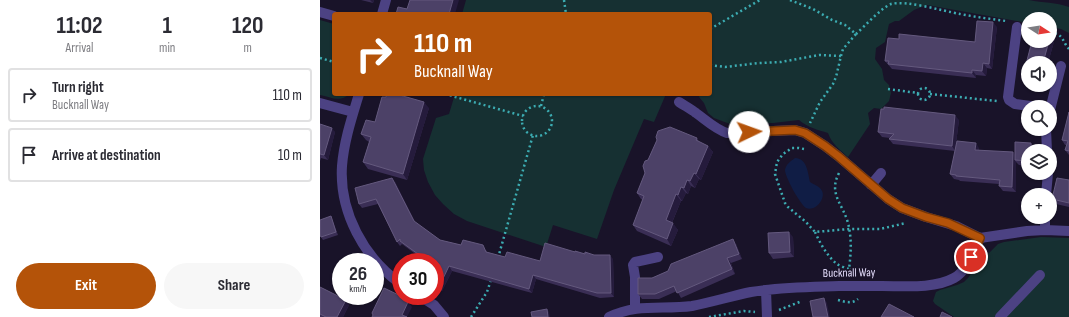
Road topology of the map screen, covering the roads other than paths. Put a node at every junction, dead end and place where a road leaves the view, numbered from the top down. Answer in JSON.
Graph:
{"nodes":[{"id":1,"x":386,"y":0,"type":"edge"},
{"id":2,"x":320,"y":12,"type":"edge"},
{"id":3,"x":383,"y":12,"type":"edge"},
{"id":4,"x":332,"y":15,"type":"edge"},
{"id":5,"x":1013,"y":24,"type":"road end"},
{"id":6,"x":1060,"y":66,"type":"dead end"},
{"id":7,"x":358,"y":96,"type":"edge"},
{"id":8,"x":1052,"y":100,"type":"edge"},
{"id":9,"x":320,"y":102,"type":"edge"},
{"id":10,"x":680,"y":102,"type":"dead end"},
{"id":11,"x":1021,"y":105,"type":"edge"},
{"id":12,"x":353,"y":112,"type":"junction"},
{"id":13,"x":881,"y":173,"type":"dead end"},
{"id":14,"x":871,"y":184,"type":"junction"},
{"id":15,"x":1046,"y":224,"type":"edge"},
{"id":16,"x":1046,"y":230,"type":"junction"},
{"id":17,"x":1069,"y":231,"type":"edge"},
{"id":18,"x":980,"y":238,"type":"junction"},
{"id":19,"x":658,"y":257,"type":"dead end"},
{"id":20,"x":1040,"y":275,"type":"dead end"},
{"id":21,"x":392,"y":277,"type":"edge"},
{"id":22,"x":766,"y":290,"type":"junction"},
{"id":23,"x":434,"y":305,"type":"edge"},
{"id":24,"x":635,"y":309,"type":"junction"},
{"id":25,"x":767,"y":315,"type":"edge"},
{"id":26,"x":444,"y":317,"type":"edge"},
{"id":27,"x":608,"y":317,"type":"edge"},
{"id":28,"x":1000,"y":317,"type":"edge"}],
"edges":[{"from":1,"to":3,"type":"street"},
{"from":2,"to":4,"type":"street"},
{"from":5,"to":11,"type":"street"},
{"from":6,"to":8,"type":"street"},
{"from":7,"to":12,"type":"street"},
{"from":9,"to":12,"type":"street"},
{"from":10,"to":14,"type":"street"},
{"from":12,"to":21,"type":"street"},
{"from":13,"to":14,"type":"street"},
{"from":14,"to":18,"type":"street"},
{"from":15,"to":16,"type":"street"},
{"from":16,"to":17,"type":"street"},
{"from":16,"to":18,"type":"street"},
{"from":18,"to":22,"type":"street","name":"Bucknall Way"},
{"from":19,"to":24,"type":"street"},
{"from":20,"to":28,"type":"street"},
{"from":22,"to":24,"type":"street","name":"Bucknall Way"},
{"from":22,"to":25,"type":"street"},
{"from":23,"to":26,"type":"street"},
{"from":24,"to":27,"type":"street","name":"Bucknall Way"}]}
